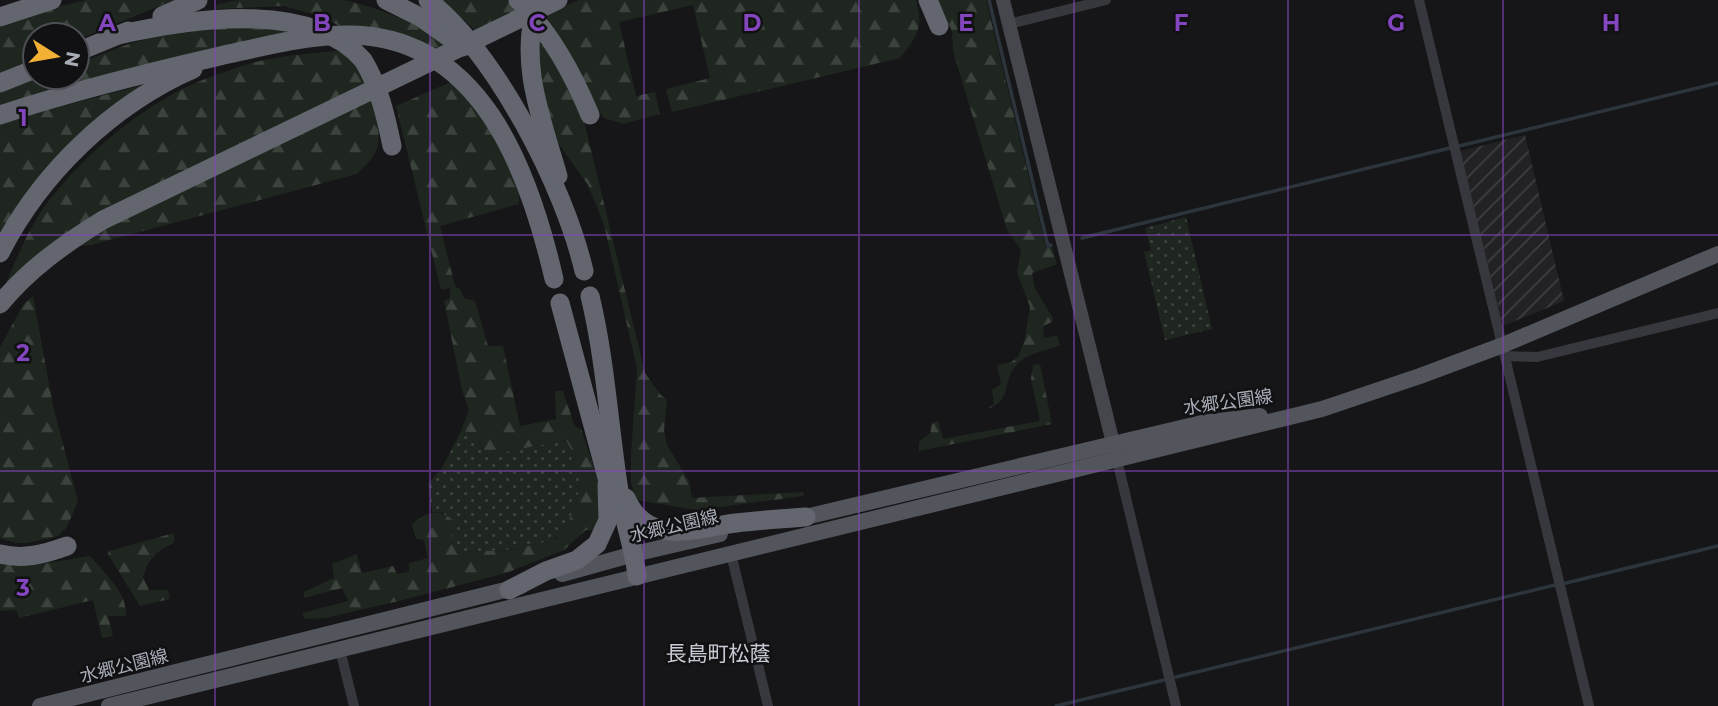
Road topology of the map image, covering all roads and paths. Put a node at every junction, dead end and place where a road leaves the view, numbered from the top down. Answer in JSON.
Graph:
{"nodes":[{"id":1,"x":52,"y":0,"type":"edge"},
{"id":2,"x":198,"y":0,"type":"edge"},
{"id":3,"x":386,"y":0,"type":"edge"},
{"id":4,"x":428,"y":0,"type":"edge"},
{"id":5,"x":518,"y":0,"type":"edge"},
{"id":6,"x":539,"y":0,"type":"edge"},
{"id":7,"x":558,"y":0,"type":"edge"},
{"id":8,"x":928,"y":0,"type":"edge"},
{"id":9,"x":1003,"y":0,"type":"edge"},
{"id":10,"x":1106,"y":0,"type":"edge"},
{"id":11,"x":1419,"y":0,"type":"edge"},
{"id":12,"x":0,"y":17,"type":"edge"},
{"id":13,"x":1009,"y":24,"type":"junction"},
{"id":14,"x":939,"y":26,"type":"dead end"},
{"id":15,"x":118,"y":35,"type":"junction"},
{"id":16,"x":91,"y":46,"type":"edge"},
{"id":17,"x":226,"y":55,"type":"junction"},
{"id":18,"x":21,"y":75,"type":"edge"},
{"id":19,"x":498,"y":82,"type":"junction"},
{"id":20,"x":0,"y":83,"type":"edge"},
{"id":21,"x":0,"y":115,"type":"edge"},
{"id":22,"x":590,"y":115,"type":"dead end"},
{"id":23,"x":392,"y":146,"type":"dead end"},
{"id":24,"x":577,"y":243,"type":"junction"},
{"id":25,"x":0,"y":253,"type":"edge"},
{"id":26,"x":1718,"y":254,"type":"edge"},
{"id":27,"x":584,"y":271,"type":"dead end"},
{"id":28,"x":554,"y":279,"type":"dead end"},
{"id":29,"x":590,"y":296,"type":"dead end"},
{"id":30,"x":560,"y":303,"type":"dead end"},
{"id":31,"x":0,"y":304,"type":"edge"},
{"id":32,"x":1718,"y":313,"type":"edge"},
{"id":33,"x":1504,"y":351,"type":"junction"},
{"id":34,"x":1322,"y":408,"type":"junction"},
{"id":35,"x":1113,"y":443,"type":"junction"},
{"id":36,"x":1117,"y":460,"type":"junction"},
{"id":37,"x":610,"y":462,"type":"junction"},
{"id":38,"x":806,"y":517,"type":"junction"},
{"id":39,"x":67,"y":546,"type":"dead end"},
{"id":40,"x":0,"y":554,"type":"edge"},
{"id":41,"x":731,"y":554,"type":"junction"},
{"id":42,"x":631,"y":555,"type":"junction"},
{"id":43,"x":636,"y":576,"type":"junction"},
{"id":44,"x":509,"y":590,"type":"junction"},
{"id":45,"x":340,"y":650,"type":"junction"},
{"id":46,"x":40,"y":706,"type":"edge"},
{"id":47,"x":109,"y":706,"type":"edge"},
{"id":48,"x":354,"y":706,"type":"edge"},
{"id":49,"x":768,"y":706,"type":"edge"},
{"id":50,"x":1176,"y":706,"type":"edge"},
{"id":51,"x":1590,"y":706,"type":"edge"}],
"edges":[{"from":1,"to":12,"type":"highway"},
{"from":2,"to":15,"type":"highway"},
{"from":3,"to":19,"type":"highway"},
{"from":4,"to":19,"type":"highway"},
{"from":5,"to":22,"type":"highway"},
{"from":6,"to":24,"type":"highway"},
{"from":7,"to":31,"type":"highway"},
{"from":8,"to":14,"type":"highway"},
{"from":9,"to":13,"type":"street"},
{"from":10,"to":13,"type":"street"},
{"from":11,"to":33,"type":"street"},
{"from":13,"to":35,"type":"street"},
{"from":15,"to":16,"type":"highway"},
{"from":15,"to":23,"type":"highway"},
{"from":17,"to":21,"type":"highway"},
{"from":17,"to":25,"type":"highway"},
{"from":17,"to":28,"type":"highway"},
{"from":18,"to":20,"type":"highway"},
{"from":19,"to":24,"type":"highway"},
{"from":24,"to":27,"type":"highway"},
{"from":26,"to":33,"type":"main road","name":"水郷公園線"},
{"from":29,"to":37,"type":"highway"},
{"from":30,"to":37,"type":"highway"},
{"from":32,"to":33,"type":"street"},
{"from":33,"to":34,"type":"main road","name":"水郷公園線"},
{"from":33,"to":51,"type":"street"},
{"from":34,"to":35,"type":"main road","name":"水郷公園線"},
{"from":34,"to":36,"type":"main road","name":"水郷公園線"},
{"from":35,"to":36,"type":"street"},
{"from":35,"to":38,"type":"main road","name":"水郷公園線"},
{"from":36,"to":41,"type":"main road","name":"水郷公園線"},
{"from":36,"to":50,"type":"street"},
{"from":37,"to":38,"type":"highway"},
{"from":37,"to":42,"type":"highway"},
{"from":37,"to":44,"type":"highway"},
{"from":38,"to":42,"type":"main road","name":"水郷公園線"},
{"from":39,"to":40,"type":"highway"},
{"from":41,"to":43,"type":"main road","name":"水郷公園線"},
{"from":41,"to":49,"type":"street"},
{"from":42,"to":43,"type":"highway"},
{"from":42,"to":44,"type":"main road","name":"水郷公園線"},
{"from":43,"to":45,"type":"main road","name":"水郷公園線"},
{"from":44,"to":46,"type":"main road","name":"水郷公園線"},
{"from":45,"to":47,"type":"main road","name":"水郷公園線"},
{"from":45,"to":48,"type":"street"}]}
